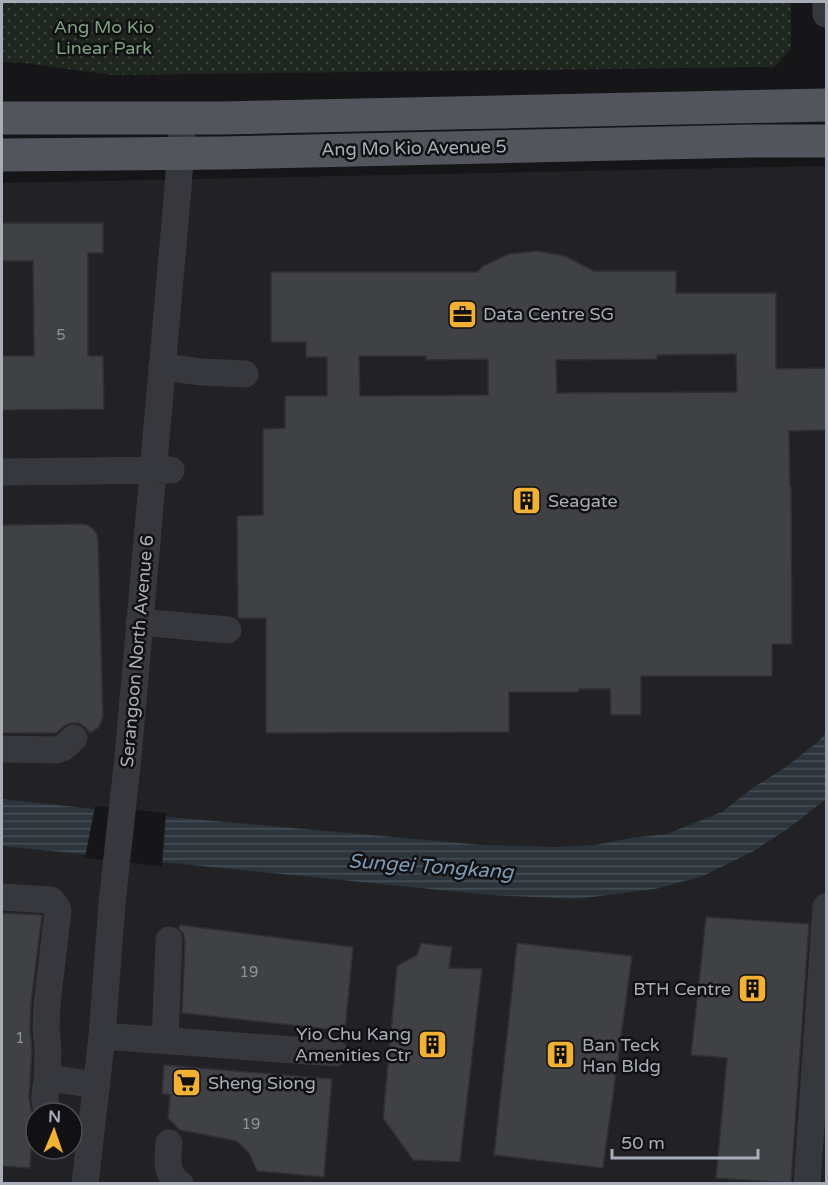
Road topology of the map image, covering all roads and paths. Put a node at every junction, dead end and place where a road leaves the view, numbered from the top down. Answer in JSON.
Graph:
{"nodes":[{"id":1,"x":826,"y":2,"type":"edge"},
{"id":2,"x":826,"y":14,"type":"edge"},
{"id":3,"x":826,"y":105,"type":"edge"},
{"id":4,"x":2,"y":118,"type":"edge"},
{"id":5,"x":192,"y":118,"type":"junction"},
{"id":6,"x":826,"y":141,"type":"edge"},
{"id":7,"x":190,"y":153,"type":"junction"},
{"id":8,"x":2,"y":155,"type":"edge"},
{"id":9,"x":171,"y":368,"type":"junction"},
{"id":10,"x":245,"y":374,"type":"dead end"},
{"id":11,"x":163,"y":470,"type":"junction"},
{"id":12,"x":2,"y":472,"type":"edge"},
{"id":13,"x":148,"y":623,"type":"junction"},
{"id":14,"x":228,"y":630,"type":"dead end"},
{"id":15,"x":74,"y":738,"type":"dead end"},
{"id":16,"x":2,"y":749,"type":"edge"},
{"id":17,"x":2,"y":897,"type":"edge"},
{"id":18,"x":826,"y":908,"type":"edge"},
{"id":19,"x":168,"y":940,"type":"dead end"},
{"id":20,"x":108,"y":1037,"type":"junction"},
{"id":21,"x":165,"y":1040,"type":"junction"},
{"id":22,"x":335,"y":1053,"type":"dead end"},
{"id":23,"x":47,"y":1078,"type":"junction"},
{"id":24,"x":96,"y":1085,"type":"junction"},
{"id":25,"x":45,"y":1101,"type":"edge"},
{"id":26,"x":84,"y":1115,"type":"edge"},
{"id":27,"x":169,"y":1143,"type":"dead end"},
{"id":28,"x":84,"y":1161,"type":"edge"},
{"id":29,"x":85,"y":1184,"type":"edge"},
{"id":30,"x":101,"y":1184,"type":"edge"},
{"id":31,"x":180,"y":1184,"type":"edge"},
{"id":32,"x":807,"y":1184,"type":"edge"}],
"edges":[{"from":1,"to":2,"type":"street"},
{"from":3,"to":5,"type":"main road","name":"Ang Mo Kio Avenue 5"},
{"from":4,"to":5,"type":"main road","name":"Ang Mo Kio Avenue 5"},
{"from":5,"to":7,"type":"street","name":"Serangoon North Avenue 6"},
{"from":6,"to":7,"type":"main road","name":"Ang Mo Kio Avenue 5"},
{"from":7,"to":8,"type":"main road","name":"Ang Mo Kio Avenue 5"},
{"from":7,"to":9,"type":"street","name":"Serangoon North Avenue 6"},
{"from":9,"to":10,"type":"street"},
{"from":9,"to":11,"type":"street","name":"Serangoon North Avenue 6"},
{"from":11,"to":12,"type":"street"},
{"from":11,"to":13,"type":"street","name":"Serangoon North Avenue 6"},
{"from":13,"to":14,"type":"street"},
{"from":13,"to":20,"type":"street","name":"Serangoon North Avenue 6"},
{"from":15,"to":16,"type":"street"},
{"from":17,"to":23,"type":"street"},
{"from":18,"to":32,"type":"street"},
{"from":19,"to":21,"type":"street"},
{"from":20,"to":21,"type":"street"},
{"from":20,"to":24,"type":"street","name":"Serangoon North Avenue 6"},
{"from":20,"to":30,"type":"street","name":"Serangoon North Avenue 6"},
{"from":21,"to":22,"type":"street"},
{"from":23,"to":24,"type":"street"},
{"from":23,"to":25,"type":"street"},
{"from":24,"to":26,"type":"street","name":"Serangoon North Avenue 6"},
{"from":27,"to":31,"type":"street"},
{"from":28,"to":29,"type":"street","name":"Serangoon North Avenue 6"}]}
